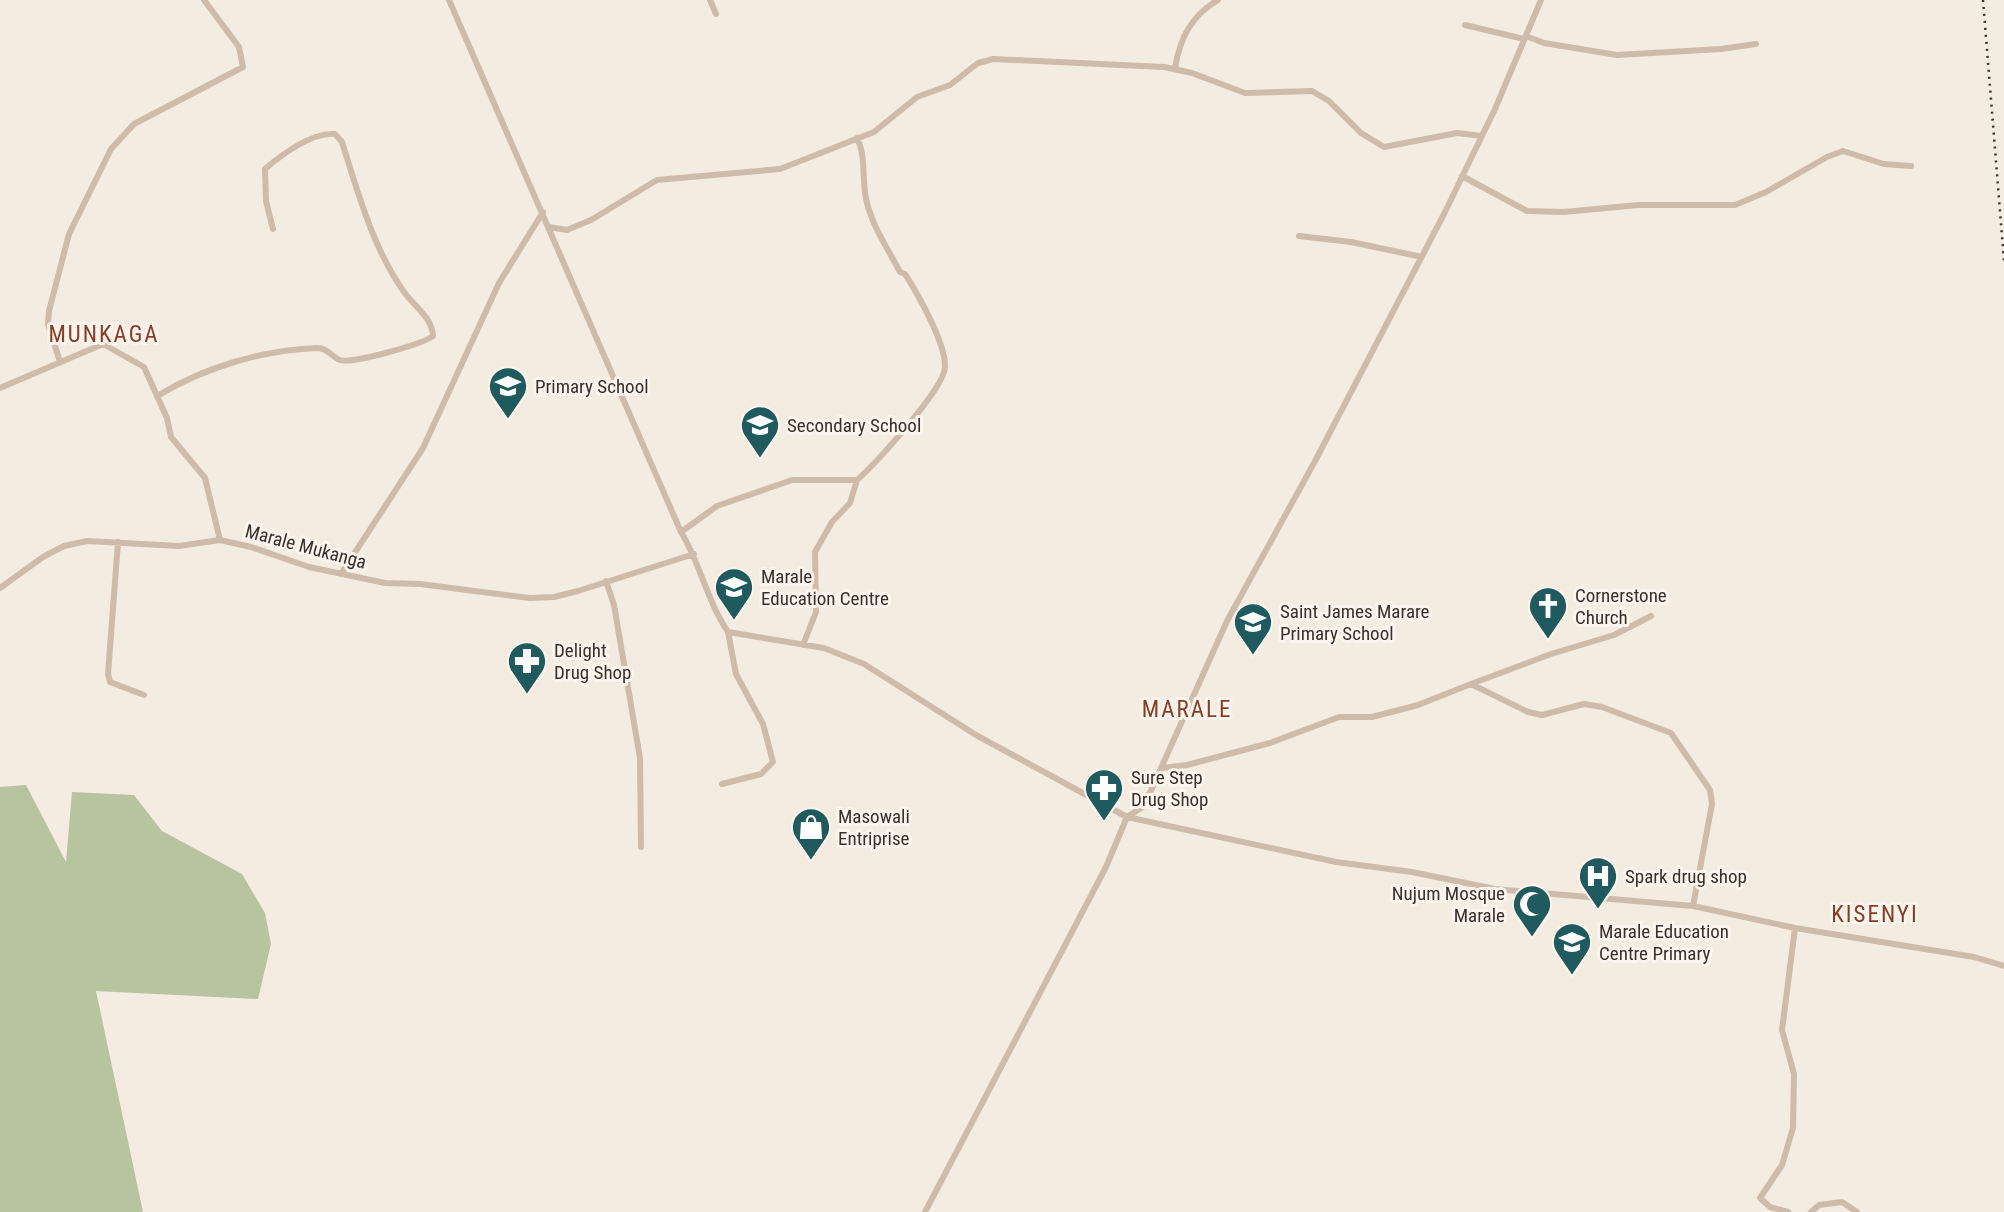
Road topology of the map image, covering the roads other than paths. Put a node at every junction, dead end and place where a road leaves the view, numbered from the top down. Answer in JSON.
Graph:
{"nodes":[{"id":1,"x":204,"y":0,"type":"edge"},
{"id":2,"x":449,"y":0,"type":"edge"},
{"id":3,"x":710,"y":0,"type":"edge"},
{"id":4,"x":1218,"y":0,"type":"edge"},
{"id":5,"x":1541,"y":0,"type":"edge"},
{"id":6,"x":716,"y":14,"type":"dead end"},
{"id":7,"x":1465,"y":25,"type":"dead end"},
{"id":8,"x":1525,"y":37,"type":"junction"},
{"id":9,"x":1756,"y":44,"type":"dead end"},
{"id":10,"x":1175,"y":68,"type":"junction"},
{"id":11,"x":1482,"y":135,"type":"junction"},
{"id":12,"x":857,"y":138,"type":"junction"},
{"id":13,"x":1911,"y":166,"type":"dead end"},
{"id":14,"x":1462,"y":176,"type":"junction"},
{"id":15,"x":543,"y":212,"type":"junction"},
{"id":16,"x":550,"y":227,"type":"junction"},
{"id":17,"x":274,"y":229,"type":"dead end"},
{"id":18,"x":1299,"y":236,"type":"dead end"},
{"id":19,"x":1422,"y":257,"type":"junction"},
{"id":20,"x":60,"y":362,"type":"junction"},
{"id":21,"x":0,"y":387,"type":"edge"},
{"id":22,"x":159,"y":396,"type":"junction"},
{"id":23,"x":857,"y":480,"type":"junction"},
{"id":24,"x":681,"y":532,"type":"junction"},
{"id":25,"x":220,"y":540,"type":"junction"},
{"id":26,"x":118,"y":542,"type":"junction"},
{"id":27,"x":694,"y":554,"type":"junction"},
{"id":28,"x":341,"y":574,"type":"junction"},
{"id":29,"x":606,"y":581,"type":"junction"},
{"id":30,"x":0,"y":588,"type":"edge"},
{"id":31,"x":1651,"y":616,"type":"dead end"},
{"id":32,"x":728,"y":632,"type":"junction"},
{"id":33,"x":803,"y":645,"type":"junction"},
{"id":34,"x":1471,"y":684,"type":"junction"},
{"id":35,"x":144,"y":695,"type":"dead end"},
{"id":36,"x":1163,"y":768,"type":"junction"},
{"id":37,"x":722,"y":783,"type":"dead end"},
{"id":38,"x":1127,"y":817,"type":"junction"},
{"id":39,"x":641,"y":847,"type":"dead end"},
{"id":40,"x":1693,"y":906,"type":"junction"},
{"id":41,"x":1795,"y":929,"type":"junction"},
{"id":42,"x":2004,"y":966,"type":"edge"},
{"id":43,"x":925,"y":1212,"type":"edge"},
{"id":44,"x":1788,"y":1212,"type":"edge"},
{"id":45,"x":1811,"y":1212,"type":"edge"},
{"id":46,"x":1857,"y":1212,"type":"edge"}],
"edges":[{"from":1,"to":20,"type":"street"},
{"from":2,"to":15,"type":"street"},
{"from":3,"to":6,"type":"street"},
{"from":4,"to":10,"type":"street"},
{"from":5,"to":8,"type":"street"},
{"from":7,"to":8,"type":"street"},
{"from":8,"to":9,"type":"street"},
{"from":8,"to":11,"type":"street"},
{"from":10,"to":11,"type":"street"},
{"from":10,"to":12,"type":"street"},
{"from":11,"to":14,"type":"street"},
{"from":12,"to":16,"type":"street"},
{"from":12,"to":23,"type":"street"},
{"from":13,"to":14,"type":"street"},
{"from":14,"to":19,"type":"street"},
{"from":15,"to":16,"type":"street"},
{"from":15,"to":28,"type":"street"},
{"from":16,"to":24,"type":"street"},
{"from":17,"to":22,"type":"street"},
{"from":18,"to":19,"type":"street"},
{"from":19,"to":36,"type":"street"},
{"from":20,"to":21,"type":"street"},
{"from":20,"to":22,"type":"street"},
{"from":22,"to":25,"type":"street"},
{"from":23,"to":24,"type":"street"},
{"from":23,"to":33,"type":"street"},
{"from":24,"to":27,"type":"street"},
{"from":25,"to":26,"type":"street","name":"Marale Mukanga"},
{"from":25,"to":28,"type":"street","name":"Marale Mukanga"},
{"from":26,"to":30,"type":"street","name":"Marale Mukanga"},
{"from":26,"to":35,"type":"street"},
{"from":27,"to":29,"type":"street","name":"Marale Mukanga"},
{"from":27,"to":32,"type":"street"},
{"from":28,"to":29,"type":"street","name":"Marale Mukanga"},
{"from":29,"to":39,"type":"street"},
{"from":31,"to":34,"type":"street"},
{"from":32,"to":33,"type":"street"},
{"from":32,"to":37,"type":"street"},
{"from":33,"to":38,"type":"street"},
{"from":34,"to":36,"type":"street"},
{"from":34,"to":40,"type":"street"},
{"from":36,"to":38,"type":"street"},
{"from":38,"to":40,"type":"street"},
{"from":38,"to":43,"type":"street"},
{"from":40,"to":41,"type":"street"},
{"from":41,"to":42,"type":"street"},
{"from":41,"to":44,"type":"street"},
{"from":45,"to":46,"type":"street"}]}
